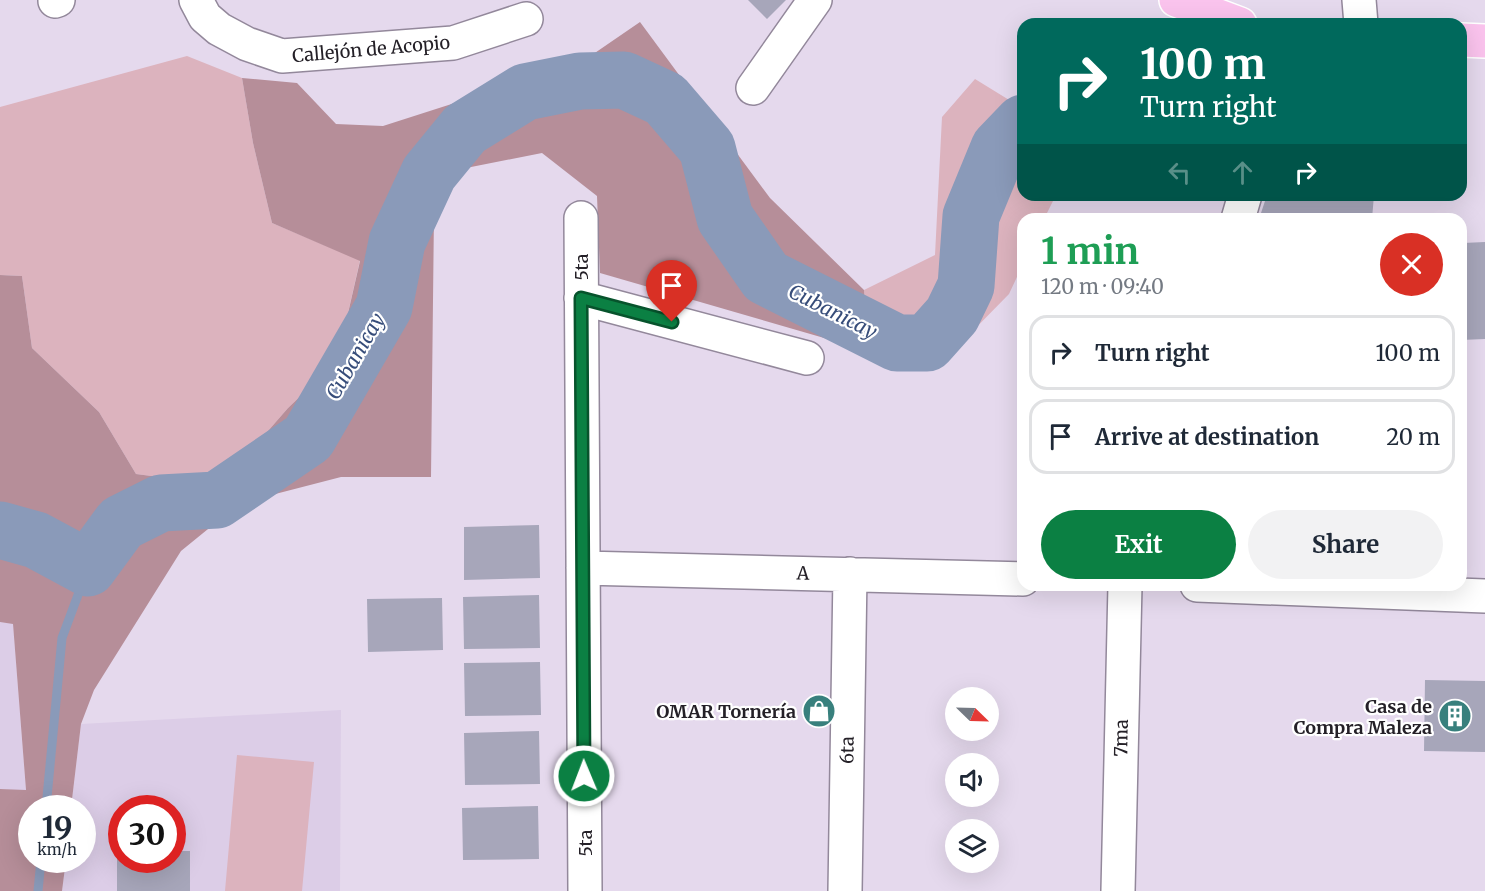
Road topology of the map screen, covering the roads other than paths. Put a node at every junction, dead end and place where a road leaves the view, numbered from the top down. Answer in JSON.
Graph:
{"nodes":[{"id":1,"x":196,"y":0,"type":"edge"},
{"id":2,"x":815,"y":0,"type":"edge"},
{"id":3,"x":1176,"y":0,"type":"edge"},
{"id":4,"x":1359,"y":0,"type":"edge"},
{"id":5,"x":1224,"y":18,"type":"edge"},
{"id":6,"x":1360,"y":18,"type":"edge"},
{"id":7,"x":526,"y":19,"type":"dead end"},
{"id":8,"x":1467,"y":40,"type":"edge"},
{"id":9,"x":1485,"y":41,"type":"edge"},
{"id":10,"x":753,"y":88,"type":"dead end"},
{"id":11,"x":581,"y":218,"type":"dead end"},
{"id":12,"x":581,"y":298,"type":"junction"},
{"id":13,"x":807,"y":358,"type":"dead end"},
{"id":14,"x":583,"y":568,"type":"junction"},
{"id":15,"x":850,"y":574,"type":"junction"},
{"id":16,"x":1017,"y":579,"type":"edge"},
{"id":17,"x":1125,"y":591,"type":"edge"},
{"id":18,"x":1354,"y":591,"type":"edge"},
{"id":19,"x":1485,"y":596,"type":"edge"},
{"id":20,"x":585,"y":891,"type":"edge"},
{"id":21,"x":845,"y":891,"type":"edge"},
{"id":22,"x":1118,"y":891,"type":"edge"}],
"edges":[{"from":1,"to":7,"type":"street","name":"Callejón de Acopio"},
{"from":2,"to":10,"type":"street"},
{"from":3,"to":5,"type":"main road"},
{"from":4,"to":6,"type":"street"},
{"from":8,"to":9,"type":"main road"},
{"from":11,"to":12,"type":"street","name":"5ta"},
{"from":12,"to":13,"type":"street"},
{"from":12,"to":14,"type":"street","name":"5ta"},
{"from":14,"to":15,"type":"street","name":"A"},
{"from":14,"to":20,"type":"street","name":"5ta"},
{"from":15,"to":16,"type":"street","name":"A"},
{"from":15,"to":21,"type":"street","name":"6ta"},
{"from":17,"to":22,"type":"street","name":"7ma"},
{"from":18,"to":19,"type":"street"}]}
